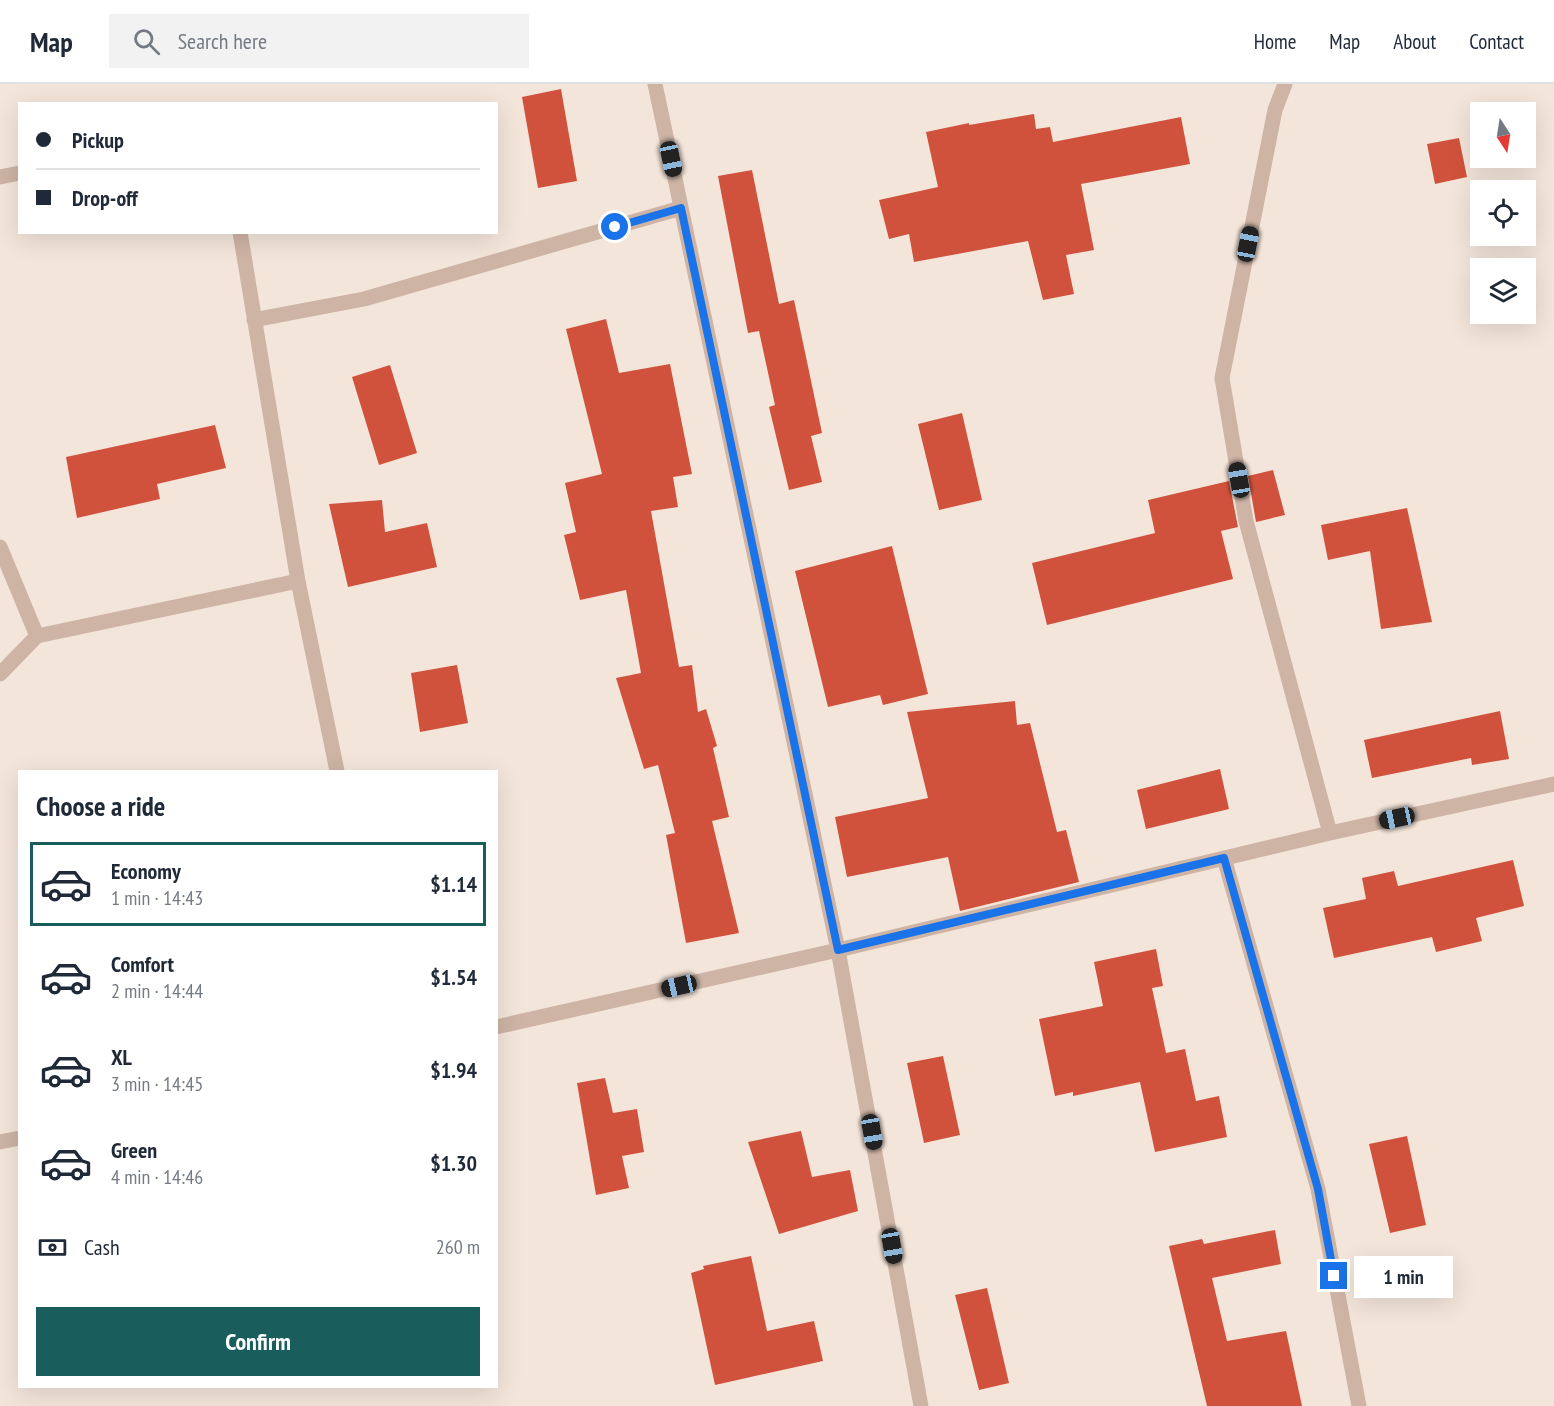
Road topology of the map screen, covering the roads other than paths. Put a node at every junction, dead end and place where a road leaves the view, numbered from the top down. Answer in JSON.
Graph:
{"nodes":[{"id":1,"x":655,"y":84,"type":"edge"},
{"id":2,"x":1285,"y":84,"type":"edge"},
{"id":3,"x":18,"y":173,"type":"edge"},
{"id":4,"x":0,"y":177,"type":"edge"},
{"id":5,"x":681,"y":208,"type":"junction"},
{"id":6,"x":240,"y":234,"type":"edge"},
{"id":7,"x":254,"y":320,"type":"junction"},
{"id":8,"x":0,"y":547,"type":"edge"},
{"id":9,"x":298,"y":581,"type":"junction"},
{"id":10,"x":37,"y":636,"type":"junction"},
{"id":11,"x":0,"y":674,"type":"edge"},
{"id":12,"x":337,"y":770,"type":"edge"},
{"id":13,"x":1554,"y":784,"type":"edge"},
{"id":14,"x":1330,"y":833,"type":"junction"},
{"id":15,"x":1224,"y":858,"type":"junction"},
{"id":16,"x":838,"y":950,"type":"junction"},
{"id":17,"x":498,"y":1028,"type":"edge"},
{"id":18,"x":18,"y":1138,"type":"edge"},
{"id":19,"x":0,"y":1142,"type":"edge"},
{"id":20,"x":921,"y":1406,"type":"edge"},
{"id":21,"x":1359,"y":1406,"type":"edge"}],
"edges":[{"from":1,"to":5,"type":"street"},
{"from":2,"to":14,"type":"street"},
{"from":3,"to":4,"type":"street"},
{"from":5,"to":7,"type":"street"},
{"from":5,"to":16,"type":"street"},
{"from":6,"to":7,"type":"street"},
{"from":7,"to":9,"type":"street"},
{"from":8,"to":10,"type":"street"},
{"from":9,"to":10,"type":"street"},
{"from":9,"to":12,"type":"street"},
{"from":10,"to":11,"type":"street"},
{"from":13,"to":14,"type":"street"},
{"from":14,"to":15,"type":"street"},
{"from":15,"to":16,"type":"street"},
{"from":15,"to":21,"type":"street"},
{"from":16,"to":17,"type":"street"},
{"from":16,"to":20,"type":"street"},
{"from":18,"to":19,"type":"street"}]}
